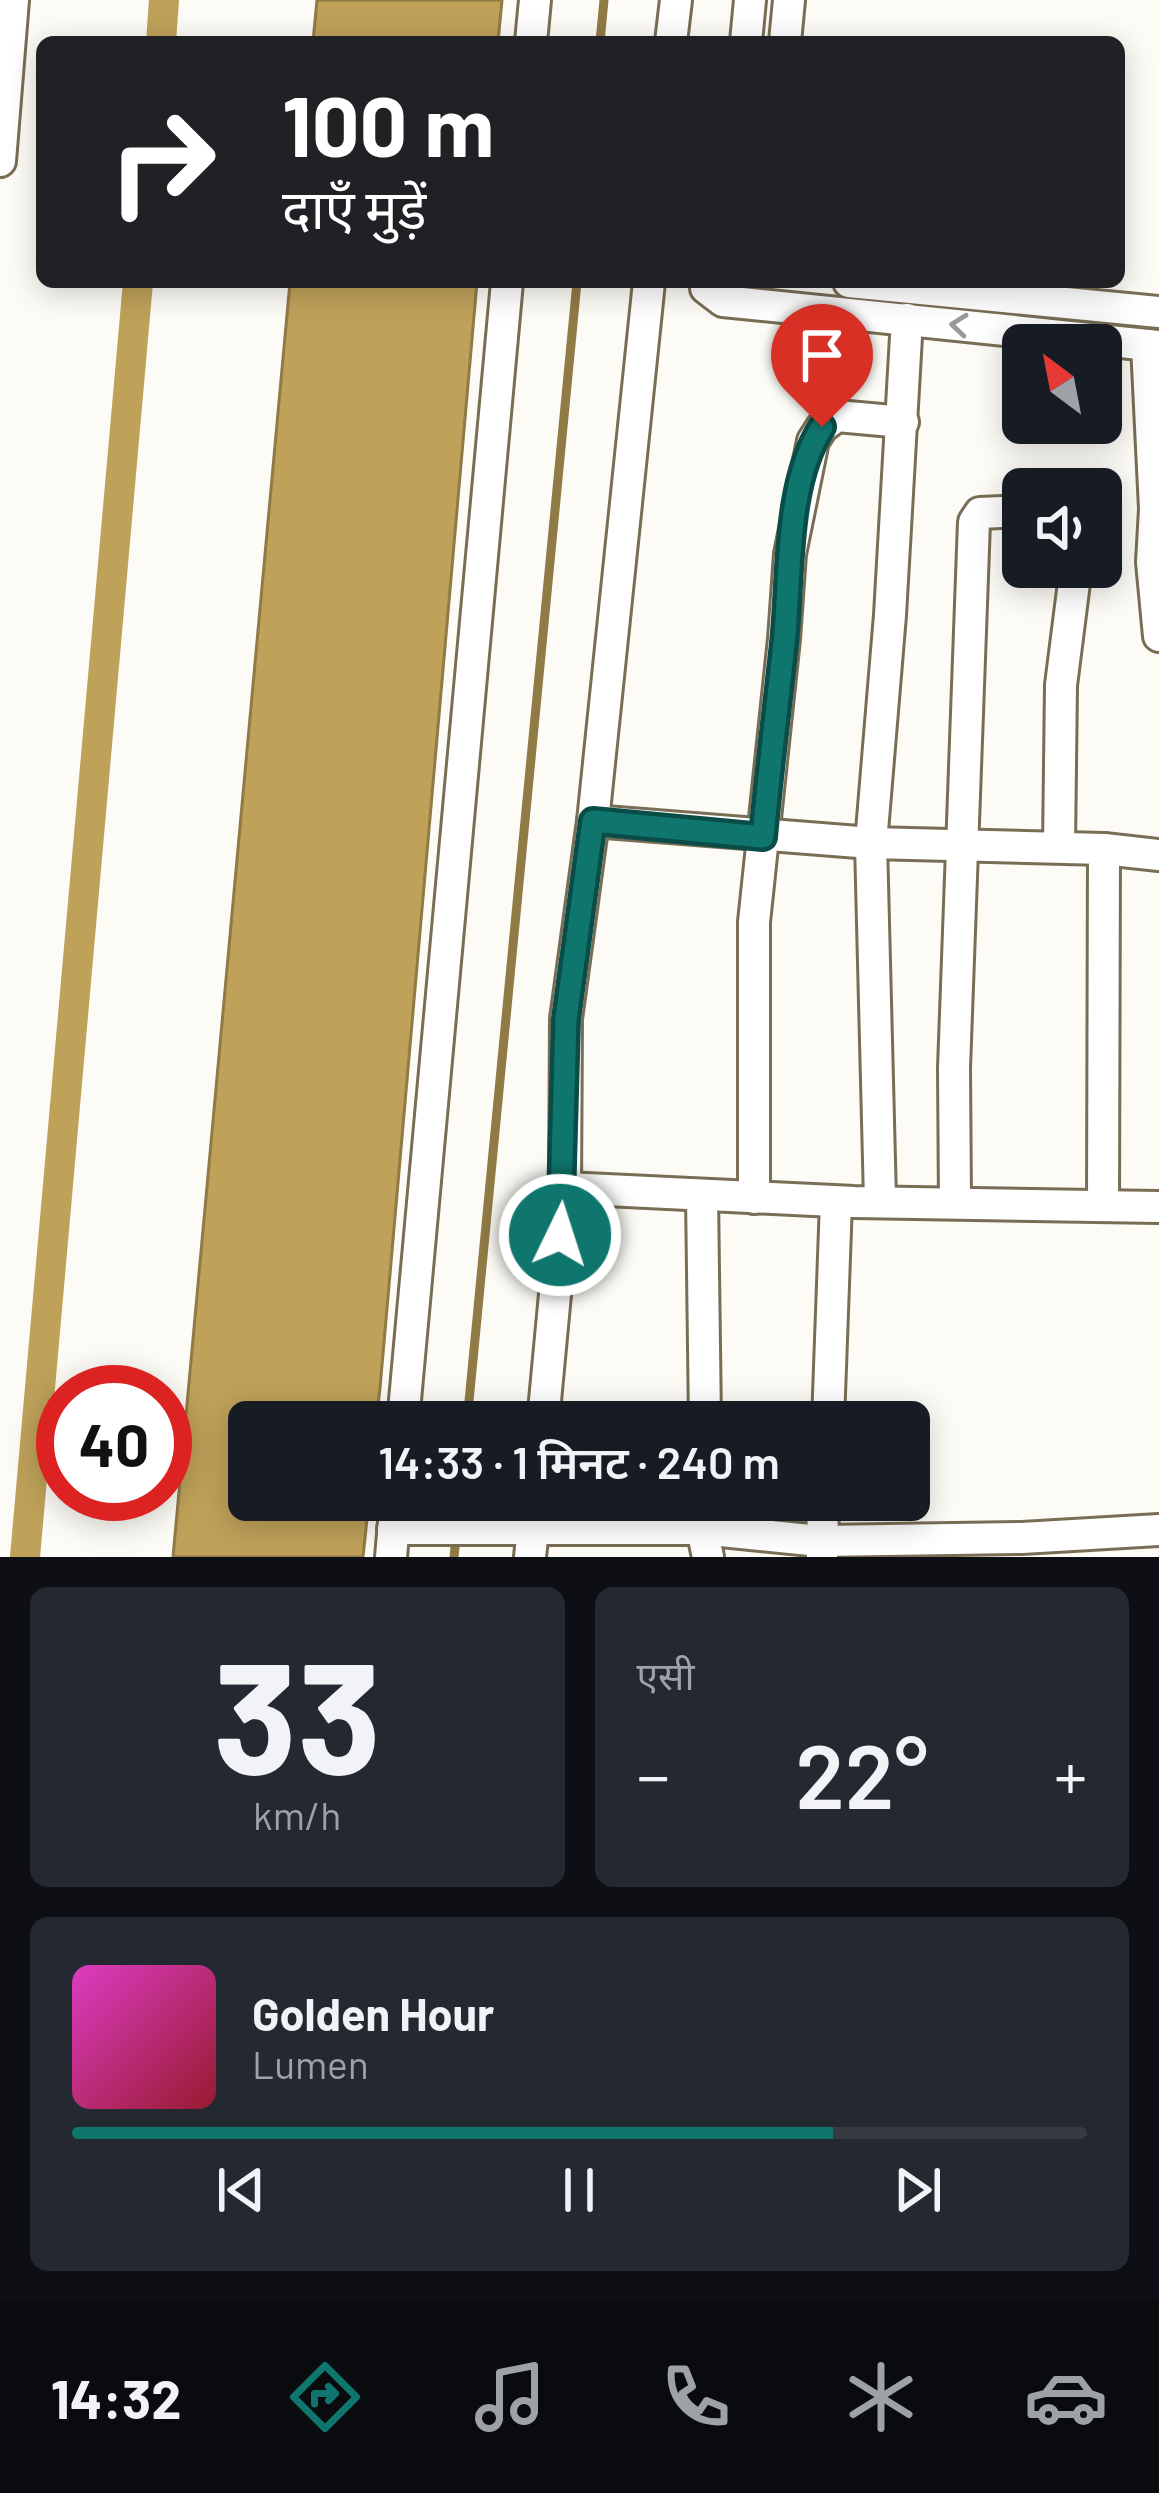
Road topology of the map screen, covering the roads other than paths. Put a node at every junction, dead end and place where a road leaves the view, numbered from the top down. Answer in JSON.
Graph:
{"nodes":[{"id":1,"x":13,"y":0,"type":"edge"},
{"id":2,"x":535,"y":0,"type":"edge"},
{"id":3,"x":676,"y":0,"type":"edge"},
{"id":4,"x":750,"y":0,"type":"edge"},
{"id":5,"x":789,"y":0,"type":"edge"},
{"id":6,"x":532,"y":36,"type":"edge"},
{"id":7,"x":671,"y":36,"type":"edge"},
{"id":8,"x":747,"y":36,"type":"edge"},
{"id":9,"x":786,"y":36,"type":"edge"},
{"id":10,"x":0,"y":161,"type":"edge"},
{"id":11,"x":506,"y":288,"type":"edge"},
{"id":12,"x":648,"y":288,"type":"edge"},
{"id":13,"x":717,"y":288,"type":"edge"},
{"id":14,"x":911,"y":288,"type":"edge"},
{"id":15,"x":762,"y":293,"type":"edge"},
{"id":16,"x":1159,"y":312,"type":"edge"},
{"id":17,"x":907,"y":320,"type":"junction"},
{"id":18,"x":1153,"y":345,"type":"edge"},
{"id":19,"x":903,"y":422,"type":"junction"},
{"id":20,"x":1002,"y":511,"type":"edge"},
{"id":21,"x":1073,"y":588,"type":"edge"},
{"id":22,"x":1159,"y":636,"type":"edge"},
{"id":23,"x":593,"y":821,"type":"junction"},
{"id":24,"x":763,"y":837,"type":"junction"},
{"id":25,"x":871,"y":843,"type":"junction"},
{"id":26,"x":962,"y":846,"type":"junction"},
{"id":27,"x":1058,"y":847,"type":"junction"},
{"id":28,"x":1104,"y":849,"type":"junction"},
{"id":29,"x":1159,"y":855,"type":"edge"},
{"id":30,"x":565,"y":1188,"type":"junction"},
{"id":31,"x":702,"y":1196,"type":"junction"},
{"id":32,"x":754,"y":1198,"type":"junction"},
{"id":33,"x":880,"y":1200,"type":"junction"},
{"id":34,"x":836,"y":1202,"type":"junction"},
{"id":35,"x":955,"y":1203,"type":"junction"},
{"id":36,"x":1103,"y":1205,"type":"junction"},
{"id":37,"x":1159,"y":1207,"type":"edge"},
{"id":38,"x":405,"y":1401,"type":"edge"},
{"id":39,"x":545,"y":1401,"type":"edge"},
{"id":40,"x":705,"y":1401,"type":"edge"},
{"id":41,"x":829,"y":1401,"type":"edge"},
{"id":42,"x":525,"y":1528,"type":"edge"},
{"id":43,"x":400,"y":1529,"type":"edge"},
{"id":44,"x":704,"y":1529,"type":"edge"},
{"id":45,"x":1159,"y":1530,"type":"edge"},
{"id":46,"x":921,"y":1548,"type":"edge"},
{"id":47,"x":821,"y":1549,"type":"edge"}],
"edges":[{"from":1,"to":10,"type":"street"},
{"from":2,"to":6,"type":"street"},
{"from":3,"to":7,"type":"street"},
{"from":4,"to":8,"type":"street"},
{"from":5,"to":9,"type":"street"},
{"from":11,"to":38,"type":"street"},
{"from":12,"to":23,"type":"street"},
{"from":13,"to":15,"type":"street"},
{"from":14,"to":16,"type":"street"},
{"from":15,"to":17,"type":"street"},
{"from":18,"to":17,"type":"street","one_way":true},
{"from":17,"to":19,"type":"street"},
{"from":18,"to":22,"type":"street"},
{"from":19,"to":24,"type":"street"},
{"from":19,"to":25,"type":"street"},
{"from":20,"to":26,"type":"street"},
{"from":21,"to":27,"type":"street"},
{"from":23,"to":24,"type":"street"},
{"from":23,"to":30,"type":"street"},
{"from":24,"to":25,"type":"street"},
{"from":24,"to":32,"type":"street"},
{"from":25,"to":26,"type":"street"},
{"from":25,"to":33,"type":"street"},
{"from":26,"to":27,"type":"street"},
{"from":26,"to":35,"type":"street"},
{"from":27,"to":28,"type":"street"},
{"from":28,"to":29,"type":"street"},
{"from":28,"to":36,"type":"street"},
{"from":30,"to":31,"type":"street"},
{"from":30,"to":39,"type":"street"},
{"from":31,"to":32,"type":"street"},
{"from":31,"to":40,"type":"street"},
{"from":32,"to":34,"type":"street"},
{"from":33,"to":34,"type":"street"},
{"from":33,"to":35,"type":"street"},
{"from":34,"to":41,"type":"street"},
{"from":35,"to":36,"type":"street"},
{"from":36,"to":37,"type":"street"},
{"from":42,"to":43,"type":"street"},
{"from":42,"to":44,"type":"street"},
{"from":44,"to":47,"type":"street"},
{"from":45,"to":46,"type":"street"},
{"from":46,"to":47,"type":"street"}]}
